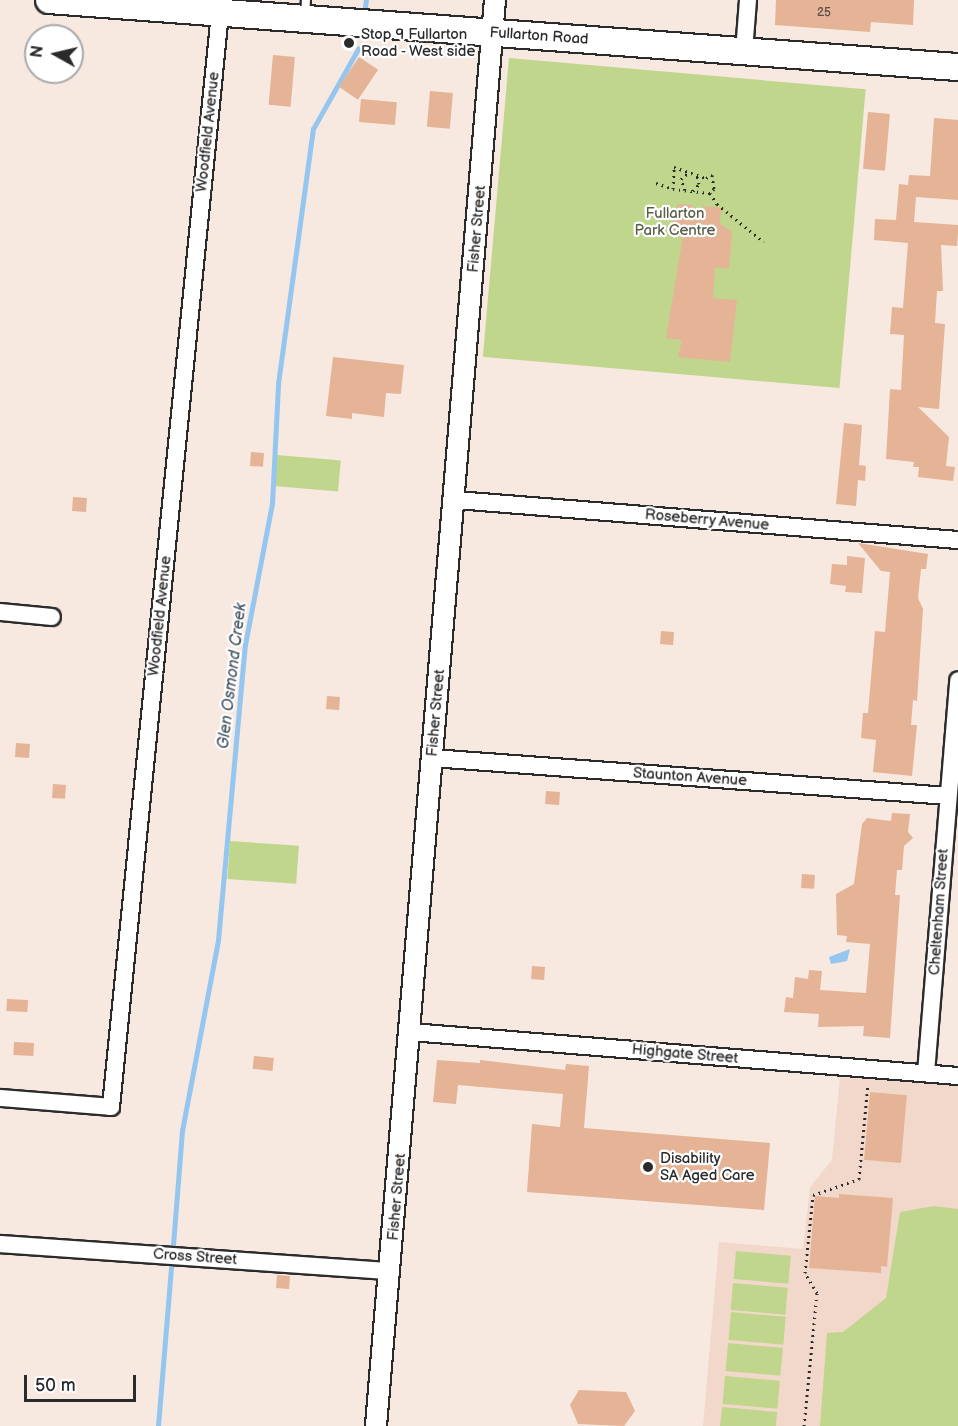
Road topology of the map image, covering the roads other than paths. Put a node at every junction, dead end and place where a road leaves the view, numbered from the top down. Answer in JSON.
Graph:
{"nodes":[{"id":1,"x":49,"y":0,"type":"edge"},
{"id":2,"x":495,"y":0,"type":"edge"},
{"id":3,"x":748,"y":0,"type":"edge"},
{"id":4,"x":129,"y":3,"type":"edge"},
{"id":5,"x":306,"y":10,"type":"edge"},
{"id":6,"x":220,"y":13,"type":"junction"},
{"id":7,"x":493,"y":33,"type":"junction"},
{"id":8,"x":744,"y":52,"type":"junction"},
{"id":9,"x":958,"y":67,"type":"edge"},
{"id":10,"x":456,"y":500,"type":"junction"},
{"id":11,"x":958,"y":540,"type":"edge"},
{"id":12,"x":0,"y":612,"type":"edge"},
{"id":13,"x":52,"y":617,"type":"dead end"},
{"id":14,"x":958,"y":680,"type":"edge"},
{"id":15,"x":432,"y":758,"type":"junction"},
{"id":16,"x":948,"y":796,"type":"junction"},
{"id":17,"x":411,"y":1032,"type":"junction"},
{"id":18,"x":926,"y":1073,"type":"junction"},
{"id":19,"x":958,"y":1076,"type":"edge"},
{"id":20,"x":0,"y":1098,"type":"edge"},
{"id":21,"x":0,"y":1244,"type":"edge"},
{"id":22,"x":390,"y":1271,"type":"junction"},
{"id":23,"x":376,"y":1426,"type":"edge"}],
"edges":[{"from":1,"to":4,"type":"main road","name":"Fullarton Road"},
{"from":2,"to":7,"type":"street","name":"Fisher Street"},
{"from":3,"to":8,"type":"street"},
{"from":4,"to":6,"type":"main road","name":"Fullarton Road"},
{"from":5,"to":6,"type":"main road","name":"Fullarton Road"},
{"from":5,"to":7,"type":"main road","name":"Fullarton Road"},
{"from":6,"to":20,"type":"street","name":"Woodfield Avenue"},
{"from":7,"to":8,"type":"main road","name":"Fullarton Road"},
{"from":7,"to":10,"type":"street","name":"Fisher Street"},
{"from":8,"to":9,"type":"main road","name":"Fullarton Road"},
{"from":10,"to":11,"type":"street","name":"Roseberry Avenue"},
{"from":10,"to":15,"type":"street","name":"Fisher Street"},
{"from":12,"to":13,"type":"street"},
{"from":14,"to":16,"type":"street","name":"Cheltenham Street"},
{"from":15,"to":16,"type":"street","name":"Staunton Avenue"},
{"from":15,"to":17,"type":"street","name":"Fisher Street"},
{"from":16,"to":18,"type":"street","name":"Cheltenham Street"},
{"from":17,"to":18,"type":"street","name":"Highgate Street"},
{"from":17,"to":22,"type":"street","name":"Fisher Street"},
{"from":18,"to":19,"type":"street","name":"Highgate Street"},
{"from":21,"to":22,"type":"street","name":"Cross Street"},
{"from":22,"to":23,"type":"street","name":"Fisher Street"}]}
